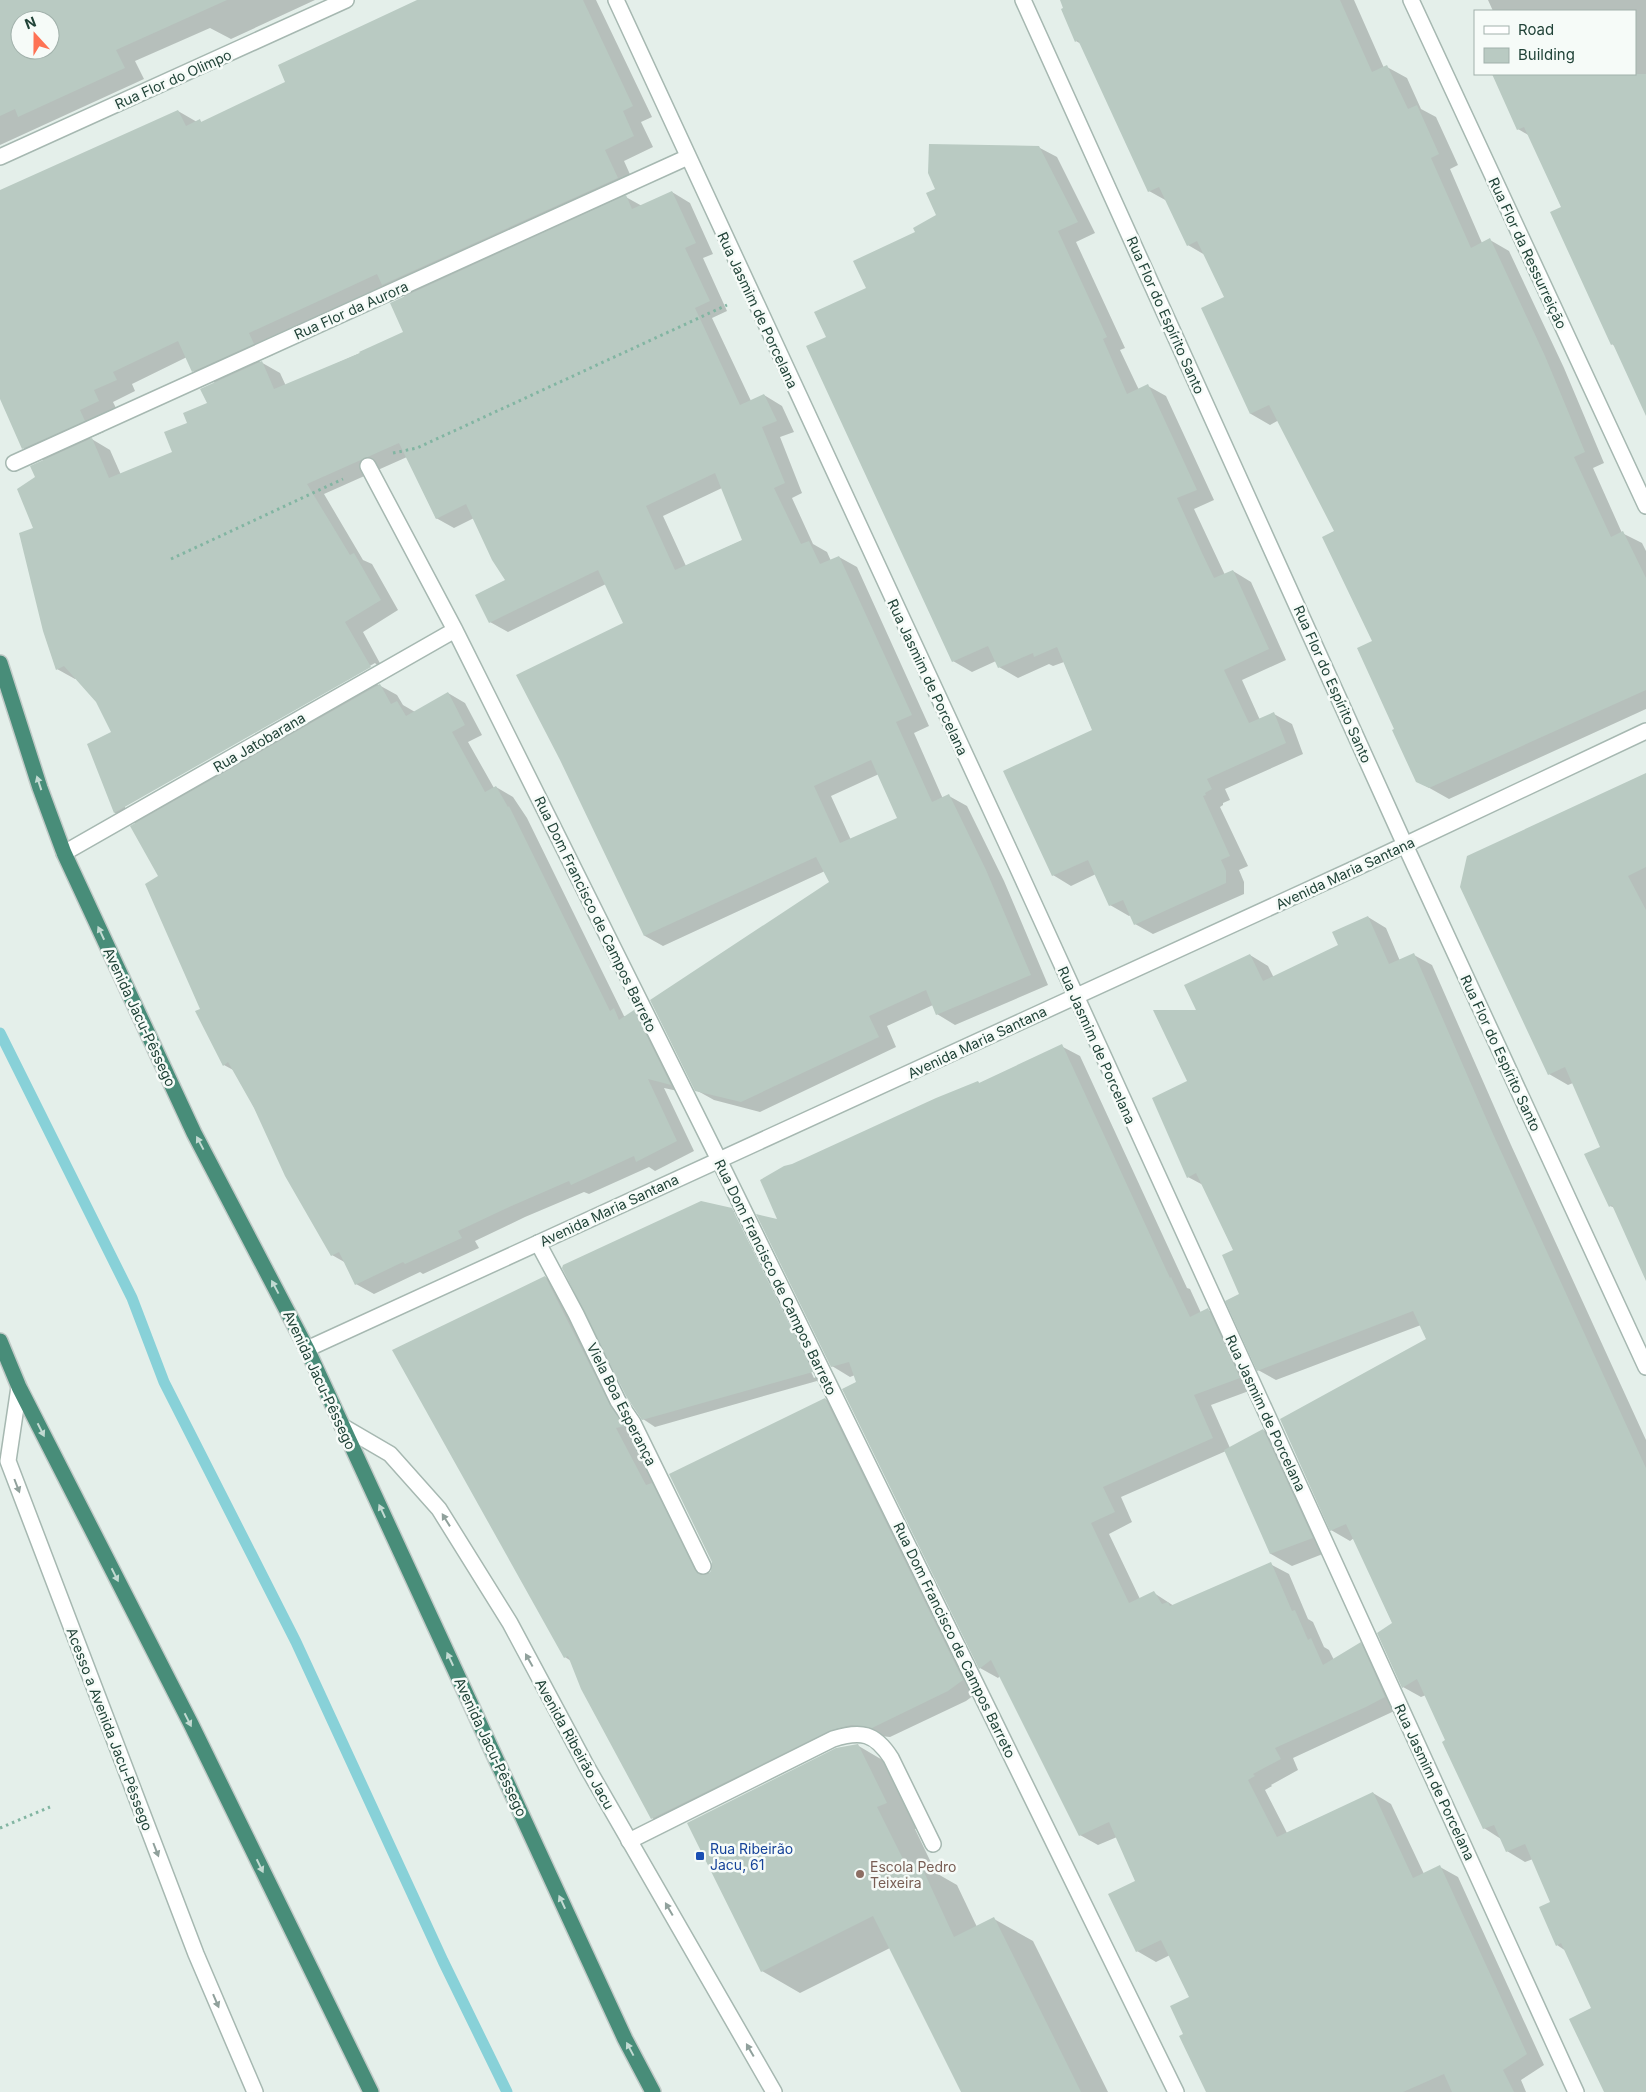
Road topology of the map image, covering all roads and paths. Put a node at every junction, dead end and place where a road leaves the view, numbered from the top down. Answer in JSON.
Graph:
{"nodes":[{"id":1,"x":346,"y":0,"type":"edge"},
{"id":2,"x":616,"y":0,"type":"edge"},
{"id":3,"x":1023,"y":0,"type":"edge"},
{"id":4,"x":1411,"y":0,"type":"edge"},
{"id":5,"x":0,"y":157,"type":"edge"},
{"id":6,"x":688,"y":157,"type":"junction"},
{"id":7,"x":751,"y":294,"type":"junction"},
{"id":8,"x":14,"y":463,"type":"dead end"},
{"id":9,"x":368,"y":466,"type":"junction"},
{"id":10,"x":1646,"y":506,"type":"edge"},
{"id":11,"x":171,"y":559,"type":"dead end"},
{"id":12,"x":455,"y":630,"type":"junction"},
{"id":13,"x":0,"y":663,"type":"edge"},
{"id":14,"x":1646,"y":731,"type":"edge"},
{"id":15,"x":1405,"y":845,"type":"junction"},
{"id":16,"x":64,"y":853,"type":"junction"},
{"id":17,"x":1075,"y":997,"type":"junction"},
{"id":18,"x":719,"y":1160,"type":"junction"},
{"id":19,"x":538,"y":1243,"type":"junction"},
{"id":20,"x":0,"y":1341,"type":"edge"},
{"id":21,"x":307,"y":1349,"type":"junction"},
{"id":22,"x":1646,"y":1367,"type":"edge"},
{"id":23,"x":19,"y":1387,"type":"junction"},
{"id":24,"x":342,"y":1426,"type":"junction"},
{"id":25,"x":703,"y":1566,"type":"dead end"},
{"id":26,"x":50,"y":1807,"type":"dead end"},
{"id":27,"x":0,"y":1828,"type":"edge"},
{"id":28,"x":629,"y":1840,"type":"junction"},
{"id":29,"x":933,"y":1844,"type":"dead end"},
{"id":30,"x":255,"y":2092,"type":"edge"},
{"id":31,"x":371,"y":2092,"type":"edge"},
{"id":32,"x":654,"y":2092,"type":"edge"},
{"id":33,"x":774,"y":2092,"type":"edge"},
{"id":34,"x":1176,"y":2092,"type":"edge"},
{"id":35,"x":1576,"y":2092,"type":"edge"}],
"edges":[{"from":1,"to":5,"type":"street","name":"Rua Flor do Olimpo"},
{"from":2,"to":6,"type":"street","name":"Rua Jasmim de Porcelana"},
{"from":3,"to":15,"type":"street","name":"Rua Flor do Espírito Santo"},
{"from":4,"to":10,"type":"street","name":"Rua Flor da Ressurreição"},
{"from":6,"to":7,"type":"street","name":"Rua Jasmim de Porcelana"},
{"from":6,"to":8,"type":"street","name":"Rua Flor da Aurora"},
{"from":7,"to":9,"type":"path"},
{"from":7,"to":17,"type":"street","name":"Rua Jasmim de Porcelana"},
{"from":9,"to":11,"type":"path"},
{"from":9,"to":12,"type":"street","name":"Rua Dom Francisco de Campos Barreto"},
{"from":12,"to":16,"type":"street","name":"Rua Jatobarana"},
{"from":12,"to":18,"type":"street","name":"Rua Dom Francisco de Campos Barreto"},
{"from":16,"to":13,"type":"highway","name":"Avenida Jacu-Pêssego","one_way":true},
{"from":14,"to":15,"type":"street","name":"Avenida Maria Santana"},
{"from":15,"to":17,"type":"street","name":"Avenida Maria Santana"},
{"from":15,"to":22,"type":"street","name":"Rua Flor do Espírito Santo"},
{"from":21,"to":16,"type":"highway","name":"Avenida Jacu-Pêssego","one_way":true},
{"from":17,"to":18,"type":"street","name":"Avenida Maria Santana"},
{"from":17,"to":35,"type":"street","name":"Rua Jasmim de Porcelana"},
{"from":18,"to":19,"type":"street","name":"Avenida Maria Santana"},
{"from":18,"to":34,"type":"street","name":"Rua Dom Francisco de Campos Barreto"},
{"from":19,"to":21,"type":"street","name":"Avenida Maria Santana"},
{"from":19,"to":25,"type":"street","name":"Viela Boa Esperança"},
{"from":20,"to":23,"type":"highway"},
{"from":21,"to":24,"type":"highway","name":"Avenida Jacu-Pêssego"},
{"from":23,"to":30,"type":"street","name":"Acesso a Avenida Jacu-Pêssego","one_way":true},
{"from":23,"to":31,"type":"highway","one_way":true},
{"from":28,"to":24,"type":"street","name":"Avenida Ribeirão Jacu","one_way":true},
{"from":32,"to":24,"type":"highway","name":"Avenida Jacu-Pêssego","one_way":true},
{"from":26,"to":27,"type":"path"},
{"from":28,"to":29,"type":"street"},
{"from":33,"to":28,"type":"street","name":"Avenida Ribeirão Jacu","one_way":true}]}
